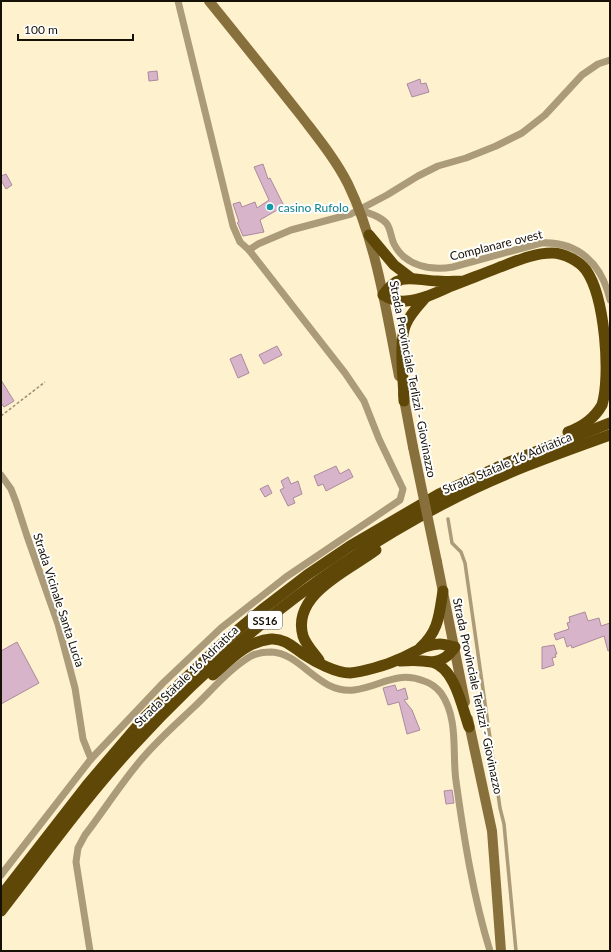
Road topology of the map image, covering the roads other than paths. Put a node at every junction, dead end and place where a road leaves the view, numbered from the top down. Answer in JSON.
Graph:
{"nodes":[{"id":1,"x":178,"y":1,"type":"edge"},
{"id":2,"x":209,"y":1,"type":"edge"},
{"id":3,"x":610,"y":60,"type":"edge"},
{"id":4,"x":360,"y":210,"type":"junction"},
{"id":5,"x":369,"y":235,"type":"junction"},
{"id":6,"x":249,"y":250,"type":"junction"},
{"id":7,"x":411,"y":278,"type":"junction"},
{"id":8,"x":463,"y":281,"type":"junction"},
{"id":9,"x":383,"y":296,"type":"junction"},
{"id":10,"x":426,"y":297,"type":"junction"},
{"id":11,"x":610,"y":300,"type":"edge"},
{"id":12,"x":609,"y":344,"type":"edge"},
{"id":13,"x":404,"y":401,"type":"junction"},
{"id":14,"x":610,"y":423,"type":"edge"},
{"id":15,"x":610,"y":435,"type":"edge"},
{"id":16,"x":532,"y":453,"type":"junction"},
{"id":17,"x":1,"y":476,"type":"edge"},
{"id":18,"x":448,"y":519,"type":"dead end"},
{"id":19,"x":411,"y":522,"type":"junction"},
{"id":20,"x":443,"y":591,"type":"junction"},
{"id":21,"x":455,"y":647,"type":"junction"},
{"id":22,"x":418,"y":650,"type":"junction"},
{"id":23,"x":397,"y":661,"type":"junction"},
{"id":24,"x":433,"y":662,"type":"junction"},
{"id":25,"x":321,"y":663,"type":"junction"},
{"id":26,"x":173,"y":703,"type":"junction"},
{"id":27,"x":469,"y":727,"type":"junction"},
{"id":28,"x":91,"y":759,"type":"junction"},
{"id":29,"x":1,"y":875,"type":"edge"},
{"id":30,"x":1,"y":896,"type":"edge"},
{"id":31,"x":1,"y":911,"type":"edge"},
{"id":32,"x":90,"y":951,"type":"edge"},
{"id":33,"x":490,"y":951,"type":"edge"},
{"id":34,"x":501,"y":951,"type":"edge"},
{"id":35,"x":516,"y":951,"type":"edge"}],
"edges":[{"from":1,"to":6,"type":"street"},
{"from":2,"to":4,"type":"main road","name":"Strada Provinciale Terlizzi - Giovinazzo"},
{"from":3,"to":4,"type":"street"},
{"from":4,"to":5,"type":"main road","name":"Strada Provinciale Terlizzi - Giovinazzo"},
{"from":4,"to":6,"type":"street"},
{"from":4,"to":11,"type":"street","name":"Complanare ovest"},
{"from":5,"to":7,"type":"highway"},
{"from":5,"to":9,"type":"main road","name":"Strada Provinciale Terlizzi - Giovinazzo"},
{"from":6,"to":28,"type":"street"},
{"from":7,"to":8,"type":"highway"},
{"from":7,"to":9,"type":"highway"},
{"from":8,"to":10,"type":"highway"},
{"from":8,"to":12,"type":"highway"},
{"from":9,"to":10,"type":"highway"},
{"from":9,"to":13,"type":"main road","name":"Strada Provinciale Terlizzi - Giovinazzo"},
{"from":10,"to":13,"type":"highway"},
{"from":12,"to":16,"type":"highway"},
{"from":13,"to":20,"type":"main road","name":"Strada Provinciale Terlizzi - Giovinazzo","bridge":true},
{"from":14,"to":16,"type":"highway","name":"Strada Statale 16 Adriatica","number":"SS16"},
{"from":15,"to":19,"type":"highway","name":"Strada Statale 16 Adriatica","number":"SS16"},
{"from":16,"to":30,"type":"highway","name":"Strada Statale 16 Adriatica","number":"SS16"},
{"from":17,"to":28,"type":"street","name":"Strada Vicinale Santa Lucia"},
{"from":18,"to":35,"type":"lane"},
{"from":19,"to":25,"type":"highway"},
{"from":19,"to":26,"type":"highway","name":"Strada Statale 16 Adriatica","number":"SS16"},
{"from":20,"to":21,"type":"main road","name":"Strada Provinciale Terlizzi - Giovinazzo"},
{"from":20,"to":22,"type":"highway"},
{"from":21,"to":22,"type":"highway"},
{"from":21,"to":24,"type":"highway"},
{"from":21,"to":27,"type":"main road","name":"Strada Provinciale Terlizzi - Giovinazzo"},
{"from":22,"to":23,"type":"highway"},
{"from":23,"to":24,"type":"highway"},
{"from":23,"to":25,"type":"highway"},
{"from":24,"to":27,"type":"highway"},
{"from":25,"to":26,"type":"highway"},
{"from":26,"to":31,"type":"highway","name":"Strada Statale 16 Adriatica","number":"SS16"},
{"from":27,"to":34,"type":"main road","name":"Strada Provinciale Terlizzi - Giovinazzo"},
{"from":28,"to":29,"type":"street"},
{"from":32,"to":33,"type":"street"}]}
